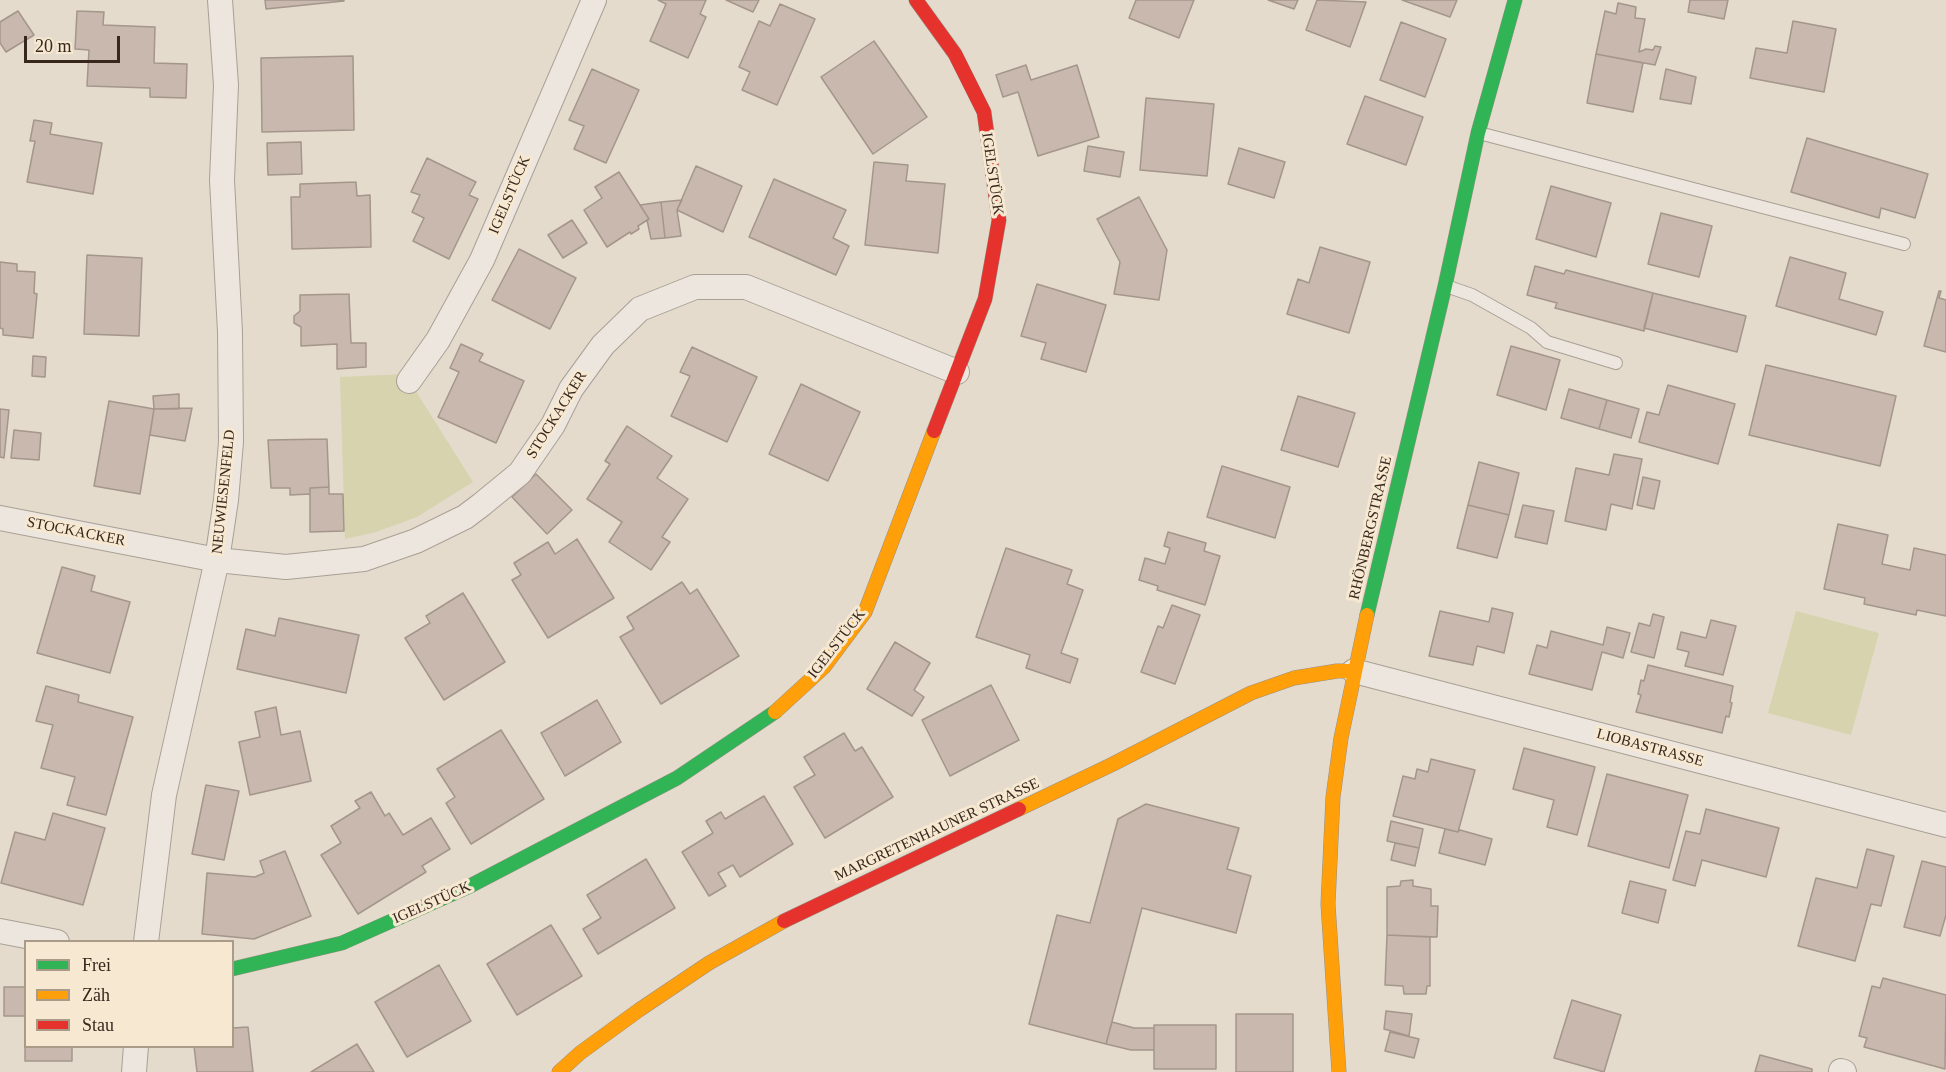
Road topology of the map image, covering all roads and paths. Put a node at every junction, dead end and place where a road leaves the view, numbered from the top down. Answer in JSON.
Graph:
{"nodes":[{"id":1,"x":220,"y":0,"type":"edge"},
{"id":2,"x":594,"y":0,"type":"edge"},
{"id":3,"x":916,"y":0,"type":"edge"},
{"id":4,"x":1515,"y":0,"type":"edge"},
{"id":5,"x":1478,"y":133,"type":"junction"},
{"id":6,"x":1904,"y":244,"type":"dead end"},
{"id":7,"x":1445,"y":286,"type":"junction"},
{"id":8,"x":1616,"y":363,"type":"dead end"},
{"id":9,"x":957,"y":372,"type":"junction"},
{"id":10,"x":409,"y":381,"type":"dead end"},
{"id":11,"x":0,"y":518,"type":"edge"},
{"id":12,"x":218,"y":560,"type":"junction"},
{"id":13,"x":1354,"y":670,"type":"junction"},
{"id":14,"x":1946,"y":825,"type":"edge"},
{"id":15,"x":0,"y":931,"type":"edge"},
{"id":16,"x":47,"y":940,"type":"edge"},
{"id":17,"x":146,"y":940,"type":"edge"},
{"id":18,"x":234,"y":969,"type":"edge"},
{"id":19,"x":136,"y":1048,"type":"edge"},
{"id":20,"x":134,"y":1072,"type":"edge"},
{"id":21,"x":560,"y":1072,"type":"edge"},
{"id":22,"x":1339,"y":1072,"type":"edge"}],
"edges":[{"from":1,"to":12,"type":"street","name":"NEUWIESENFELD"},
{"from":2,"to":10,"type":"street","name":"IGELSTÜCK"},
{"from":3,"to":9,"type":"street","name":"IGELSTÜCK"},
{"from":4,"to":5,"type":"street","name":"RHÖNBERGSTRASSE"},
{"from":5,"to":6,"type":"lane"},
{"from":5,"to":7,"type":"street","name":"RHÖNBERGSTRASSE"},
{"from":7,"to":8,"type":"lane"},
{"from":7,"to":13,"type":"street","name":"RHÖNBERGSTRASSE"},
{"from":9,"to":12,"type":"street","name":"STOCKACKER"},
{"from":9,"to":18,"type":"street","name":"IGELSTÜCK"},
{"from":11,"to":12,"type":"street","name":"STOCKACKER"},
{"from":12,"to":17,"type":"street","name":"NEUWIESENFELD"},
{"from":13,"to":14,"type":"street","name":"LIOBASTRASSE"},
{"from":13,"to":21,"type":"street","name":"MARGRETENHAUNER STRASSE"},
{"from":13,"to":22,"type":"street","name":"RHÖNBERGSTRASSE"},
{"from":15,"to":16,"type":"street"},
{"from":19,"to":20,"type":"street"}]}
